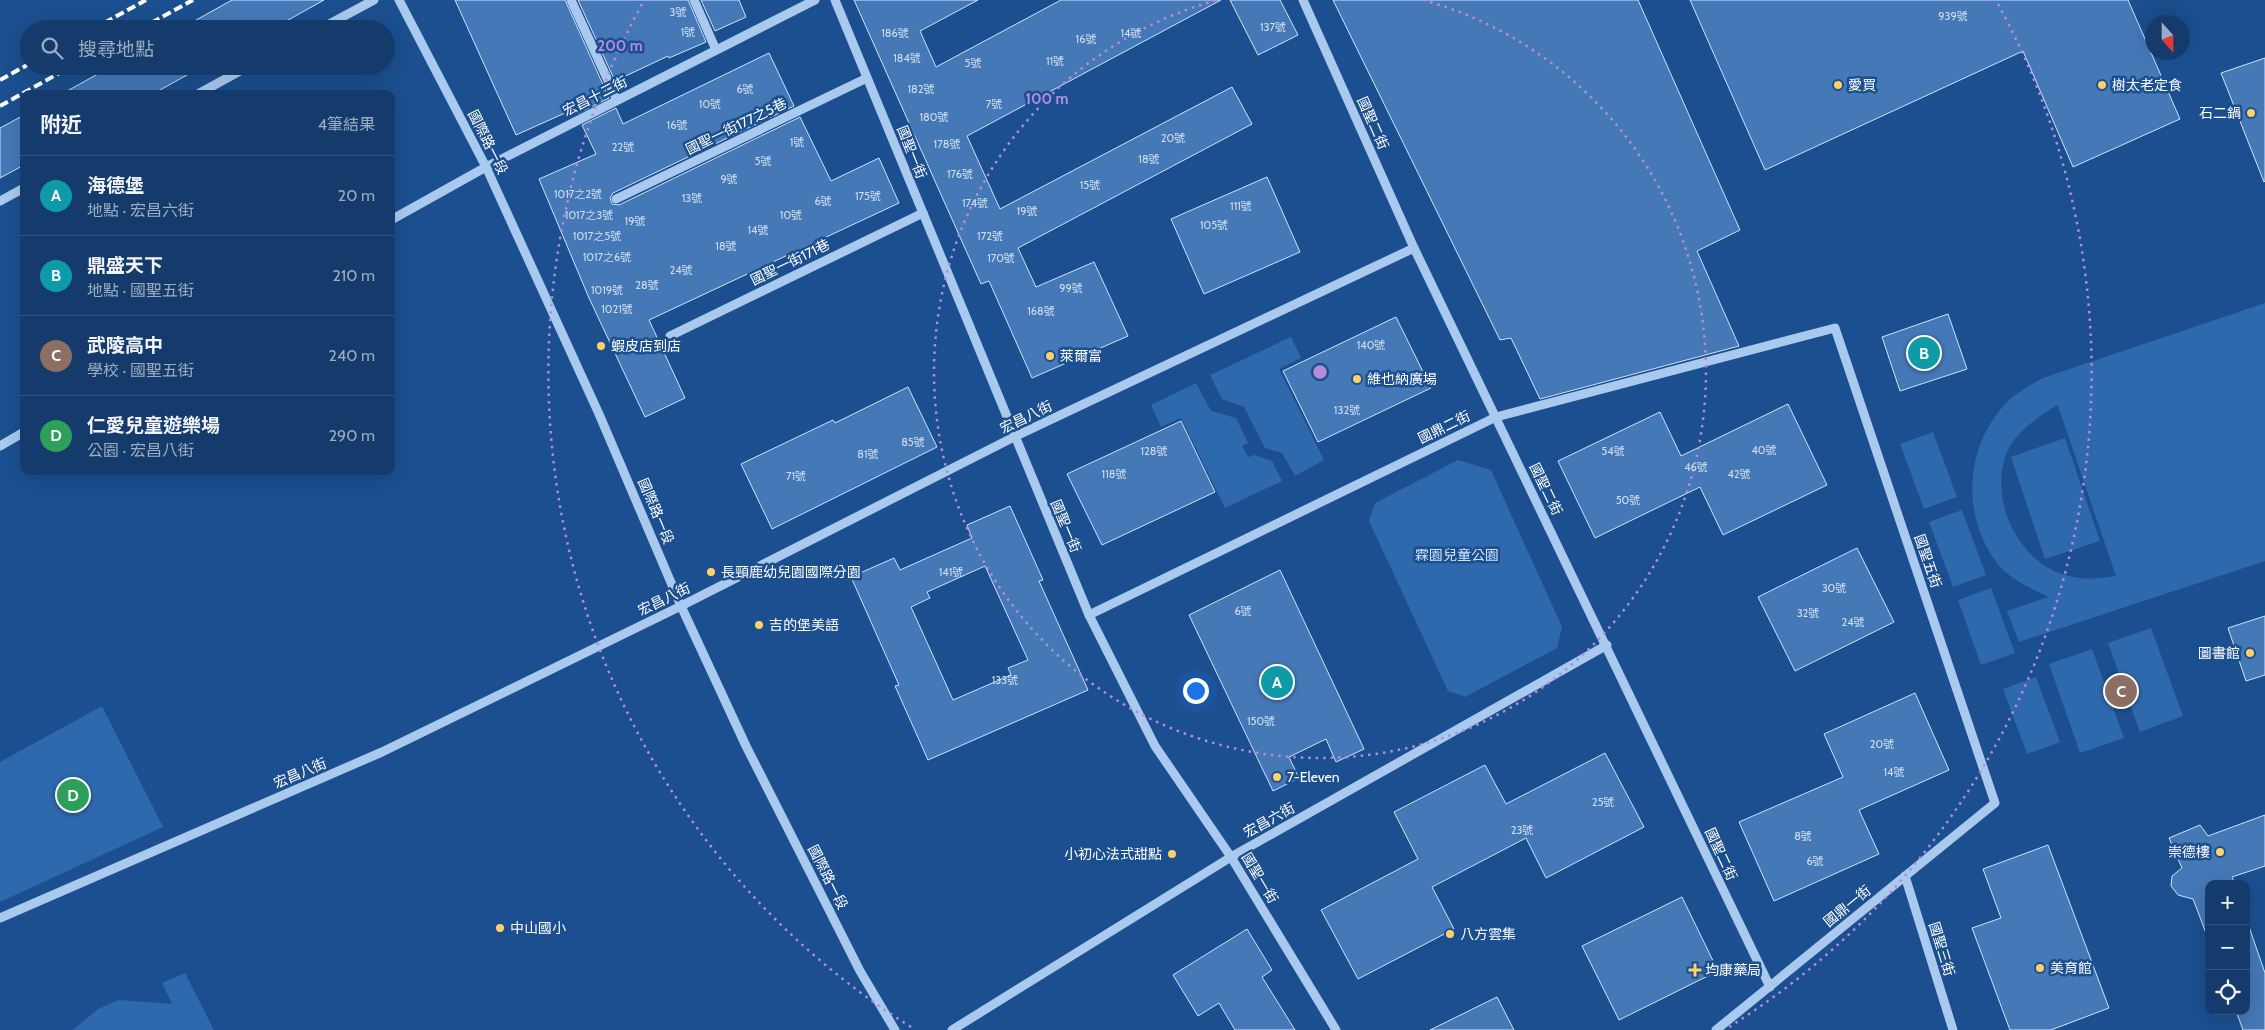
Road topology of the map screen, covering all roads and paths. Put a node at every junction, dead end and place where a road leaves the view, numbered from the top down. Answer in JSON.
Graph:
{"nodes":[{"id":1,"x":374,"y":0,"type":"edge"},
{"id":2,"x":399,"y":0,"type":"edge"},
{"id":3,"x":571,"y":0,"type":"edge"},
{"id":4,"x":694,"y":0,"type":"edge"},
{"id":5,"x":815,"y":0,"type":"edge"},
{"id":6,"x":835,"y":0,"type":"edge"},
{"id":7,"x":1303,"y":0,"type":"edge"},
{"id":8,"x":337,"y":20,"type":"edge"},
{"id":9,"x":716,"y":50,"type":"junction"},
{"id":10,"x":233,"y":75,"type":"edge"},
{"id":11,"x":867,"y":78,"type":"junction"},
{"id":12,"x":205,"y":90,"type":"edge"},
{"id":13,"x":617,"y":100,"type":"junction"},
{"id":14,"x":486,"y":166,"type":"junction"},
{"id":15,"x":20,"y":190,"type":"edge"},
{"id":16,"x":616,"y":199,"type":"dead end"},
{"id":17,"x":0,"y":201,"type":"edge"},
{"id":18,"x":923,"y":213,"type":"junction"},
{"id":19,"x":395,"y":218,"type":"edge"},
{"id":20,"x":1414,"y":248,"type":"junction"},
{"id":21,"x":1835,"y":328,"type":"joint"},
{"id":22,"x":670,"y":336,"type":"dead end"},
{"id":23,"x":1496,"y":417,"type":"junction"},
{"id":24,"x":20,"y":434,"type":"edge"},
{"id":25,"x":1014,"y":437,"type":"junction"},
{"id":26,"x":0,"y":446,"type":"edge"},
{"id":27,"x":681,"y":606,"type":"junction"},
{"id":28,"x":1089,"y":614,"type":"junction"},
{"id":29,"x":1607,"y":645,"type":"junction"},
{"id":30,"x":1995,"y":803,"type":"joint"},
{"id":31,"x":1231,"y":857,"type":"junction"},
{"id":32,"x":1905,"y":876,"type":"junction"},
{"id":33,"x":0,"y":918,"type":"edge"},
{"id":34,"x":1770,"y":987,"type":"junction"},
{"id":35,"x":895,"y":1030,"type":"edge"},
{"id":36,"x":952,"y":1030,"type":"edge"},
{"id":37,"x":1336,"y":1030,"type":"edge"},
{"id":38,"x":1716,"y":1030,"type":"edge"},
{"id":39,"x":1953,"y":1030,"type":"edge"}],
"edges":[{"from":1,"to":8,"type":"street"},
{"from":2,"to":14,"type":"street","name":"國際路一段"},
{"from":3,"to":13,"type":"street"},
{"from":4,"to":9,"type":"street"},
{"from":5,"to":9,"type":"street","name":"宏昌十二街"},
{"from":6,"to":11,"type":"street","name":"國聖一街"},
{"from":7,"to":20,"type":"street","name":"國聖二街"},
{"from":9,"to":13,"type":"street","name":"宏昌十二街"},
{"from":10,"to":12,"type":"street"},
{"from":11,"to":16,"type":"street","name":"國聖一街177之5巷"},
{"from":11,"to":18,"type":"street","name":"國聖一街"},
{"from":13,"to":14,"type":"street","name":"宏昌十二街"},
{"from":14,"to":19,"type":"street","name":"宏昌十二街"},
{"from":14,"to":27,"type":"street","name":"國際路一段"},
{"from":15,"to":17,"type":"street"},
{"from":18,"to":22,"type":"street","name":"國聖一街171巷"},
{"from":18,"to":25,"type":"street","name":"國聖一街"},
{"from":20,"to":23,"type":"street","name":"國聖二街"},
{"from":20,"to":25,"type":"street","name":"宏昌八街"},
{"from":21,"to":23,"type":"street","name":"國鼎二街"},
{"from":21,"to":30,"type":"street","name":"國聖五街"},
{"from":23,"to":28,"type":"street","name":"國鼎二街"},
{"from":23,"to":29,"type":"street","name":"國聖二街"},
{"from":24,"to":26,"type":"street"},
{"from":25,"to":27,"type":"street","name":"宏昌八街"},
{"from":25,"to":28,"type":"street","name":"國聖一街"},
{"from":27,"to":33,"type":"street","name":"宏昌八街"},
{"from":27,"to":35,"type":"street","name":"國際路一段"},
{"from":28,"to":31,"type":"street","name":"國聖一街"},
{"from":29,"to":31,"type":"street","name":"宏昌六街"},
{"from":29,"to":34,"type":"street","name":"國聖二街"},
{"from":30,"to":32,"type":"street","name":"國鼎一街"},
{"from":31,"to":36,"type":"street","name":"宏昌六街"},
{"from":31,"to":37,"type":"street","name":"國聖一街"},
{"from":32,"to":34,"type":"street","name":"國鼎一街"},
{"from":32,"to":39,"type":"street","name":"國聖三街"},
{"from":34,"to":38,"type":"street","name":"國鼎一街"}]}
